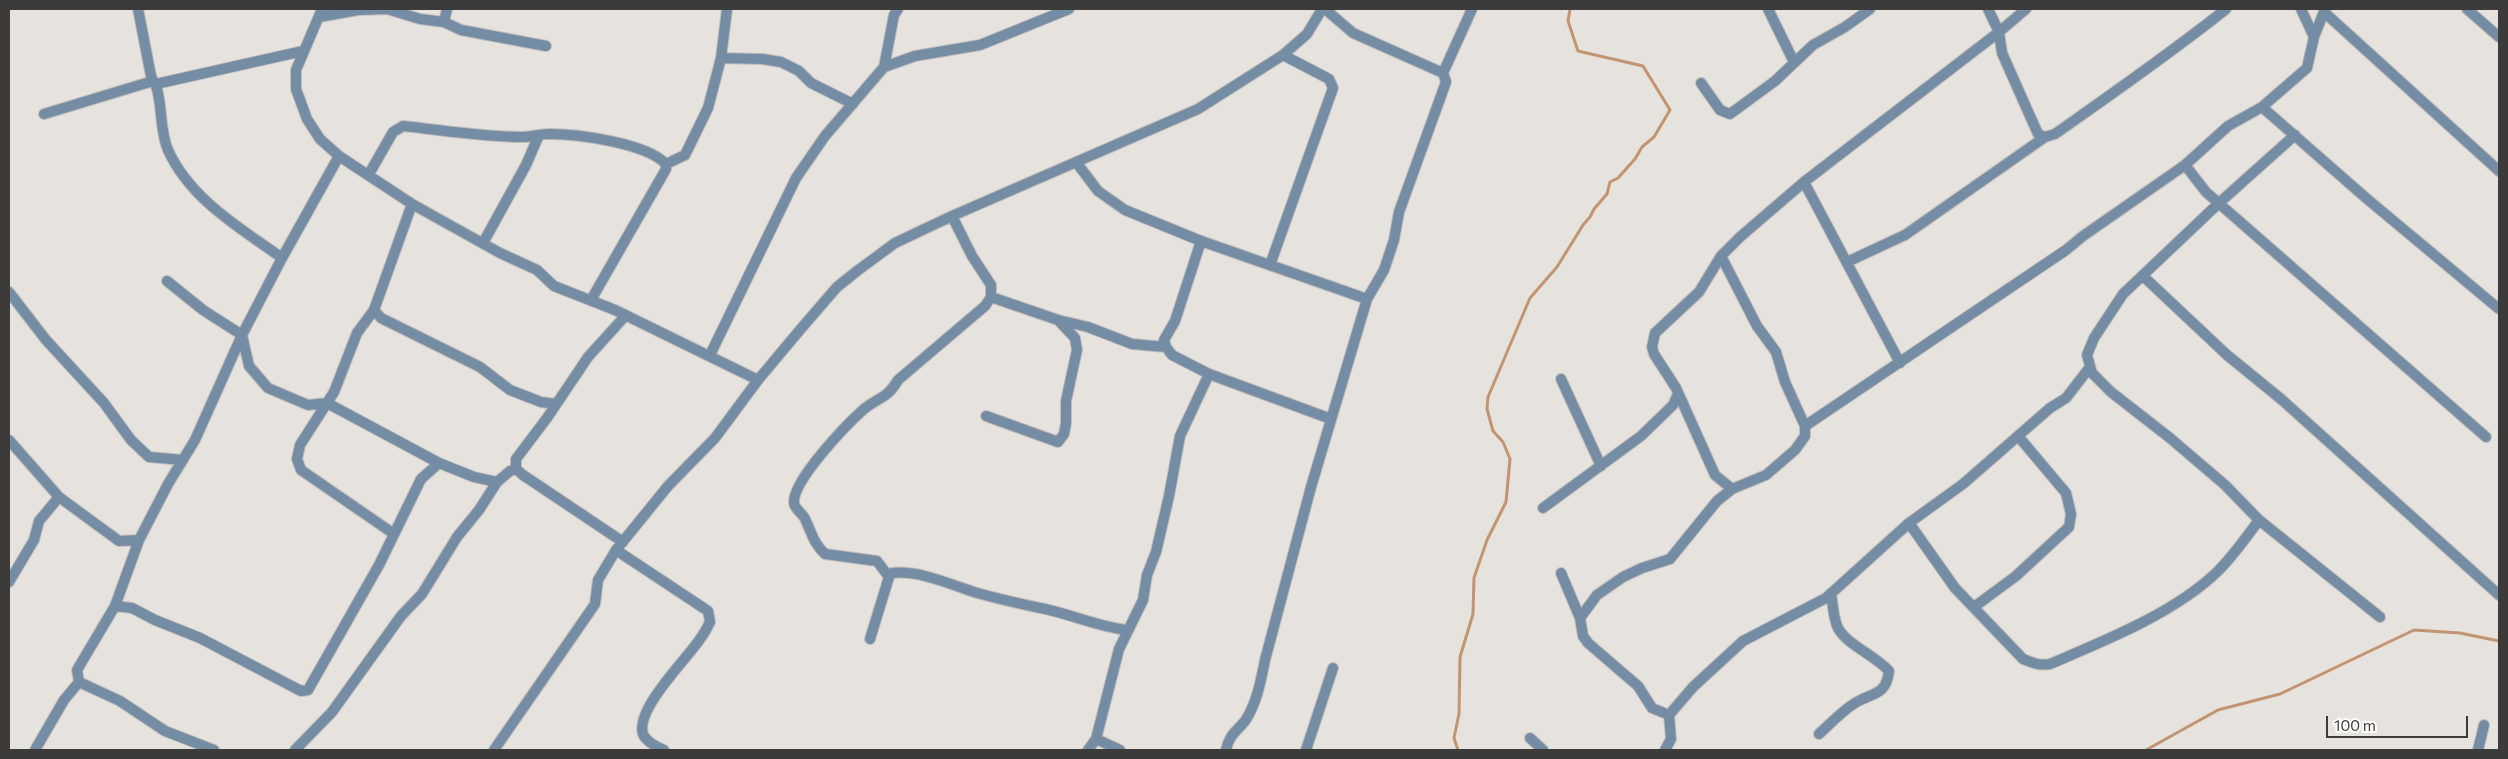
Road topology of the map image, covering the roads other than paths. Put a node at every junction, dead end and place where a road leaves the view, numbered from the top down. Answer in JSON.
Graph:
{"nodes":[{"id":1,"x":138,"y":9,"type":"edge"},
{"id":2,"x":446,"y":9,"type":"edge"},
{"id":3,"x":727,"y":9,"type":"edge"},
{"id":4,"x":898,"y":9,"type":"edge"},
{"id":5,"x":1069,"y":9,"type":"edge"},
{"id":6,"x":1323,"y":9,"type":"edge"},
{"id":7,"x":1472,"y":9,"type":"edge"},
{"id":8,"x":1768,"y":9,"type":"edge"},
{"id":9,"x":1870,"y":9,"type":"edge"},
{"id":10,"x":1988,"y":9,"type":"edge"},
{"id":11,"x":2026,"y":9,"type":"edge"},
{"id":12,"x":2226,"y":9,"type":"edge"},
{"id":13,"x":2301,"y":9,"type":"edge"},
{"id":14,"x":2467,"y":9,"type":"edge"},
{"id":15,"x":2325,"y":10,"type":"edge"},
{"id":16,"x":321,"y":13,"type":"edge"},
{"id":17,"x":444,"y":22,"type":"junction"},
{"id":18,"x":1999,"y":32,"type":"junction"},
{"id":19,"x":2499,"y":37,"type":"edge"},
{"id":20,"x":2314,"y":38,"type":"junction"},
{"id":21,"x":546,"y":46,"type":"dead end"},
{"id":22,"x":303,"y":51,"type":"junction"},
{"id":23,"x":1283,"y":55,"type":"junction"},
{"id":24,"x":721,"y":58,"type":"junction"},
{"id":25,"x":1794,"y":62,"type":"junction"},
{"id":26,"x":884,"y":67,"type":"junction"},
{"id":27,"x":1442,"y":73,"type":"junction"},
{"id":28,"x":154,"y":82,"type":"junction"},
{"id":29,"x":1701,"y":83,"type":"dead end"},
{"id":30,"x":853,"y":104,"type":"junction"},
{"id":31,"x":2262,"y":107,"type":"junction"},
{"id":32,"x":44,"y":114,"type":"dead end"},
{"id":33,"x":539,"y":135,"type":"junction"},
{"id":34,"x":2295,"y":135,"type":"junction"},
{"id":35,"x":2045,"y":137,"type":"junction"},
{"id":36,"x":339,"y":156,"type":"junction"},
{"id":37,"x":1076,"y":162,"type":"junction"},
{"id":38,"x":666,"y":164,"type":"junction"},
{"id":39,"x":2185,"y":165,"type":"junction"},
{"id":40,"x":2499,"y":171,"type":"edge"},
{"id":41,"x":369,"y":174,"type":"junction"},
{"id":42,"x":1804,"y":182,"type":"junction"},
{"id":43,"x":2219,"y":203,"type":"junction"},
{"id":44,"x":412,"y":204,"type":"junction"},
{"id":45,"x":952,"y":216,"type":"junction"},
{"id":46,"x":1201,"y":241,"type":"junction"},
{"id":47,"x":483,"y":243,"type":"junction"},
{"id":48,"x":1721,"y":256,"type":"junction"},
{"id":49,"x":282,"y":258,"type":"junction"},
{"id":50,"x":1846,"y":262,"type":"junction"},
{"id":51,"x":1270,"y":265,"type":"junction"},
{"id":52,"x":2143,"y":276,"type":"junction"},
{"id":53,"x":167,"y":281,"type":"dead end"},
{"id":54,"x":9,"y":292,"type":"edge"},
{"id":55,"x":991,"y":297,"type":"junction"},
{"id":56,"x":1367,"y":299,"type":"junction"},
{"id":57,"x":591,"y":300,"type":"junction"},
{"id":58,"x":2499,"y":309,"type":"edge"},
{"id":59,"x":374,"y":310,"type":"junction"},
{"id":60,"x":626,"y":315,"type":"junction"},
{"id":61,"x":1058,"y":320,"type":"junction"},
{"id":62,"x":242,"y":336,"type":"junction"},
{"id":63,"x":1166,"y":347,"type":"junction"},
{"id":64,"x":710,"y":356,"type":"junction"},
{"id":65,"x":1900,"y":363,"type":"junction"},
{"id":66,"x":2090,"y":367,"type":"junction"},
{"id":67,"x":1209,"y":374,"type":"junction"},
{"id":68,"x":1561,"y":379,"type":"dead end"},
{"id":69,"x":758,"y":380,"type":"junction"},
{"id":70,"x":1678,"y":394,"type":"junction"},
{"id":71,"x":327,"y":403,"type":"junction"},
{"id":72,"x":556,"y":404,"type":"junction"},
{"id":73,"x":986,"y":416,"type":"dead end"},
{"id":74,"x":1331,"y":420,"type":"junction"},
{"id":75,"x":1805,"y":426,"type":"junction"},
{"id":76,"x":2018,"y":436,"type":"junction"},
{"id":77,"x":2486,"y":437,"type":"dead end"},
{"id":78,"x":9,"y":440,"type":"edge"},
{"id":79,"x":183,"y":460,"type":"junction"},
{"id":80,"x":439,"y":462,"type":"junction"},
{"id":81,"x":1601,"y":466,"type":"junction"},
{"id":82,"x":516,"y":470,"type":"junction"},
{"id":83,"x":497,"y":482,"type":"junction"},
{"id":84,"x":1732,"y":489,"type":"junction"},
{"id":85,"x":59,"y":497,"type":"junction"},
{"id":86,"x":1543,"y":508,"type":"dead end"},
{"id":87,"x":2259,"y":520,"type":"junction"},
{"id":88,"x":1909,"y":523,"type":"junction"},
{"id":89,"x":394,"y":534,"type":"junction"},
{"id":90,"x":139,"y":540,"type":"junction"},
{"id":91,"x":619,"y":546,"type":"junction"},
{"id":92,"x":1562,"y":573,"type":"dead end"},
{"id":93,"x":889,"y":577,"type":"junction"},
{"id":94,"x":9,"y":582,"type":"edge"},
{"id":95,"x":1831,"y":593,"type":"junction"},
{"id":96,"x":2499,"y":596,"type":"edge"},
{"id":97,"x":115,"y":606,"type":"junction"},
{"id":98,"x":1974,"y":607,"type":"junction"},
{"id":99,"x":2380,"y":617,"type":"dead end"},
{"id":100,"x":1580,"y":618,"type":"junction"},
{"id":101,"x":1127,"y":630,"type":"junction"},
{"id":102,"x":870,"y":639,"type":"dead end"},
{"id":103,"x":1333,"y":668,"type":"dead end"},
{"id":104,"x":79,"y":682,"type":"junction"},
{"id":105,"x":1669,"y":716,"type":"junction"},
{"id":106,"x":2484,"y":726,"type":"dead end"},
{"id":107,"x":1819,"y":734,"type":"dead end"},
{"id":108,"x":1530,"y":738,"type":"dead end"},
{"id":109,"x":1096,"y":739,"type":"junction"},
{"id":110,"x":35,"y":750,"type":"edge"},
{"id":111,"x":214,"y":750,"type":"edge"},
{"id":112,"x":295,"y":750,"type":"edge"},
{"id":113,"x":494,"y":750,"type":"edge"},
{"id":114,"x":664,"y":750,"type":"edge"},
{"id":115,"x":1088,"y":750,"type":"edge"},
{"id":116,"x":1120,"y":750,"type":"edge"},
{"id":117,"x":1226,"y":750,"type":"edge"},
{"id":118,"x":1306,"y":750,"type":"edge"},
{"id":119,"x":1544,"y":750,"type":"edge"},
{"id":120,"x":1665,"y":750,"type":"edge"},
{"id":121,"x":2478,"y":750,"type":"edge"}],
"edges":[{"from":1,"to":28,"type":"street"},
{"from":2,"to":17,"type":"street"},
{"from":3,"to":24,"type":"street"},
{"from":4,"to":26,"type":"street"},
{"from":5,"to":26,"type":"street"},
{"from":6,"to":23,"type":"street"},
{"from":6,"to":27,"type":"street"},
{"from":7,"to":27,"type":"street"},
{"from":8,"to":25,"type":"street"},
{"from":9,"to":25,"type":"street"},
{"from":10,"to":18,"type":"street"},
{"from":11,"to":18,"type":"street"},
{"from":12,"to":35,"type":"street"},
{"from":13,"to":20,"type":"street"},
{"from":14,"to":19,"type":"street"},
{"from":15,"to":20,"type":"street"},
{"from":15,"to":40,"type":"street"},
{"from":16,"to":17,"type":"street"},
{"from":16,"to":22,"type":"street"},
{"from":17,"to":21,"type":"street"},
{"from":18,"to":35,"type":"street"},
{"from":18,"to":42,"type":"street"},
{"from":20,"to":31,"type":"street"},
{"from":22,"to":28,"type":"street"},
{"from":22,"to":36,"type":"street"},
{"from":23,"to":37,"type":"street"},
{"from":23,"to":51,"type":"street"},
{"from":24,"to":30,"type":"street"},
{"from":24,"to":38,"type":"street"},
{"from":25,"to":29,"type":"street"},
{"from":26,"to":30,"type":"street"},
{"from":27,"to":56,"type":"street"},
{"from":28,"to":32,"type":"street"},
{"from":28,"to":49,"type":"street"},
{"from":30,"to":64,"type":"street"},
{"from":31,"to":34,"type":"street"},
{"from":31,"to":39,"type":"street"},
{"from":33,"to":38,"type":"street"},
{"from":33,"to":41,"type":"street"},
{"from":33,"to":47,"type":"street"},
{"from":34,"to":43,"type":"street"},
{"from":34,"to":58,"type":"street"},
{"from":35,"to":50,"type":"street"},
{"from":36,"to":41,"type":"street"},
{"from":36,"to":49,"type":"street"},
{"from":37,"to":45,"type":"street"},
{"from":37,"to":46,"type":"street"},
{"from":38,"to":57,"type":"street"},
{"from":39,"to":43,"type":"street"},
{"from":39,"to":65,"type":"street"},
{"from":41,"to":44,"type":"street"},
{"from":42,"to":48,"type":"street"},
{"from":42,"to":50,"type":"street"},
{"from":43,"to":52,"type":"street"},
{"from":43,"to":77,"type":"street"},
{"from":44,"to":47,"type":"street"},
{"from":44,"to":59,"type":"street"},
{"from":45,"to":55,"type":"street"},
{"from":45,"to":69,"type":"street"},
{"from":46,"to":51,"type":"street"},
{"from":46,"to":63,"type":"street"},
{"from":47,"to":57,"type":"street"},
{"from":48,"to":70,"type":"street"},
{"from":48,"to":75,"type":"street"},
{"from":49,"to":62,"type":"street"},
{"from":50,"to":65,"type":"street"},
{"from":51,"to":56,"type":"street"},
{"from":52,"to":66,"type":"street"},
{"from":52,"to":96,"type":"street"},
{"from":53,"to":62,"type":"street"},
{"from":54,"to":79,"type":"street"},
{"from":55,"to":61,"type":"street"},
{"from":55,"to":93,"type":"street"},
{"from":56,"to":74,"type":"street"},
{"from":57,"to":60,"type":"street"},
{"from":59,"to":71,"type":"street"},
{"from":59,"to":72,"type":"street"},
{"from":60,"to":64,"type":"street"},
{"from":60,"to":72,"type":"street"},
{"from":61,"to":63,"type":"street"},
{"from":61,"to":73,"type":"street"},
{"from":62,"to":71,"type":"street"},
{"from":62,"to":79,"type":"street"},
{"from":63,"to":67,"type":"street"},
{"from":64,"to":69,"type":"street"},
{"from":65,"to":75,"type":"street"},
{"from":66,"to":76,"type":"street"},
{"from":66,"to":87,"type":"street"},
{"from":67,"to":74,"type":"street"},
{"from":67,"to":101,"type":"street"},
{"from":68,"to":81,"type":"street"},
{"from":69,"to":91,"type":"street"},
{"from":70,"to":81,"type":"street"},
{"from":70,"to":84,"type":"street"},
{"from":71,"to":80,"type":"street"},
{"from":71,"to":89,"type":"street"},
{"from":72,"to":82,"type":"street"},
{"from":74,"to":117,"type":"street"},
{"from":75,"to":84,"type":"street"},
{"from":76,"to":88,"type":"street"},
{"from":76,"to":98,"type":"street"},
{"from":78,"to":85,"type":"street"},
{"from":79,"to":90,"type":"street"},
{"from":80,"to":83,"type":"street"},
{"from":80,"to":89,"type":"street"},
{"from":81,"to":86,"type":"street"},
{"from":82,"to":83,"type":"street"},
{"from":82,"to":91,"type":"street"},
{"from":83,"to":112,"type":"street"},
{"from":84,"to":100,"type":"street"},
{"from":85,"to":90,"type":"street"},
{"from":85,"to":94,"type":"street"},
{"from":87,"to":98,"type":"street"},
{"from":87,"to":99,"type":"street"},
{"from":88,"to":95,"type":"street"},
{"from":88,"to":98,"type":"street"},
{"from":89,"to":97,"type":"street"},
{"from":90,"to":97,"type":"street"},
{"from":91,"to":113,"type":"street"},
{"from":91,"to":114,"type":"street"},
{"from":92,"to":100,"type":"street"},
{"from":93,"to":101,"type":"street"},
{"from":93,"to":102,"type":"street"},
{"from":95,"to":105,"type":"street"},
{"from":95,"to":107,"type":"street"},
{"from":97,"to":104,"type":"street"},
{"from":100,"to":105,"type":"street"},
{"from":101,"to":109,"type":"street"},
{"from":103,"to":118,"type":"street"},
{"from":104,"to":110,"type":"street"},
{"from":104,"to":111,"type":"street"},
{"from":105,"to":120,"type":"street"},
{"from":106,"to":121,"type":"street"},
{"from":108,"to":119,"type":"street"},
{"from":109,"to":115,"type":"street"},
{"from":109,"to":116,"type":"street"}]}
